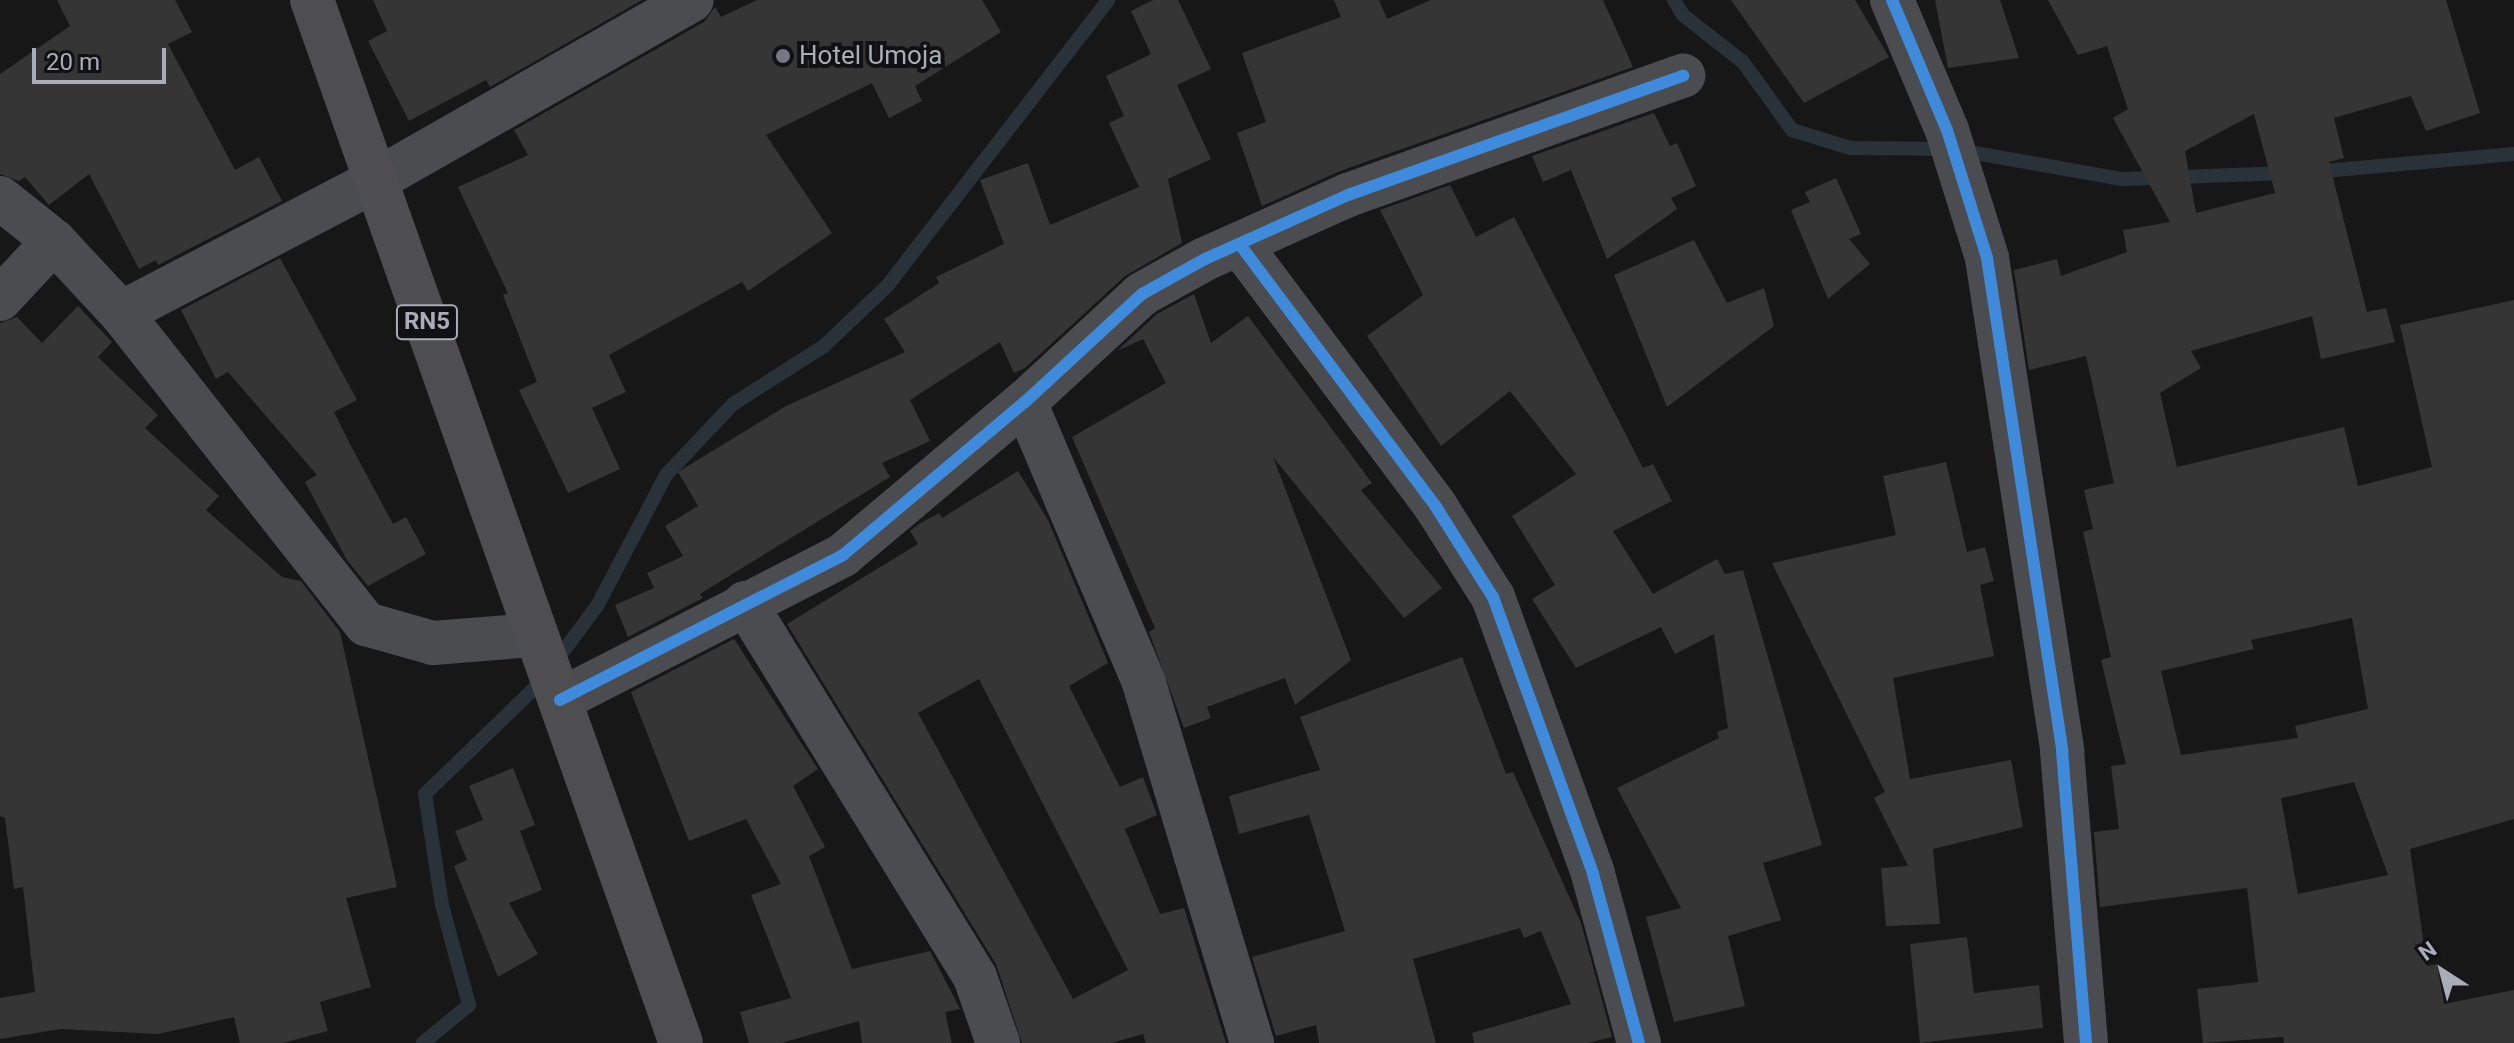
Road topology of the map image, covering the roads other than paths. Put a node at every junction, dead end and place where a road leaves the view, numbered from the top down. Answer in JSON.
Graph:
{"nodes":[{"id":1,"x":312,"y":0,"type":"edge"},
{"id":2,"x":692,"y":0,"type":"edge"},
{"id":3,"x":1892,"y":0,"type":"edge"},
{"id":4,"x":1683,"y":76,"type":"dead end"},
{"id":5,"x":378,"y":179,"type":"junction"},
{"id":6,"x":0,"y":198,"type":"edge"},
{"id":7,"x":54,"y":241,"type":"junction"},
{"id":8,"x":1241,"y":246,"type":"junction"},
{"id":9,"x":0,"y":299,"type":"edge"},
{"id":10,"x":121,"y":313,"type":"junction"},
{"id":11,"x":1025,"y":402,"type":"junction"},
{"id":12,"x":745,"y":603,"type":"junction"},
{"id":13,"x":535,"y":640,"type":"junction"},
{"id":14,"x":558,"y":693,"type":"junction"},
{"id":15,"x":681,"y":1043,"type":"edge"},
{"id":16,"x":998,"y":1043,"type":"edge"},
{"id":17,"x":1252,"y":1043,"type":"edge"},
{"id":18,"x":1639,"y":1043,"type":"edge"},
{"id":19,"x":2086,"y":1043,"type":"edge"}],
"edges":[{"from":1,"to":5,"type":"highway","number":"RN5"},
{"from":2,"to":5,"type":"street"},
{"from":3,"to":19,"type":"street"},
{"from":4,"to":8,"type":"street"},
{"from":5,"to":10,"type":"street"},
{"from":5,"to":13,"type":"highway","number":"RN5"},
{"from":6,"to":7,"type":"street"},
{"from":7,"to":9,"type":"street"},
{"from":7,"to":10,"type":"street"},
{"from":8,"to":11,"type":"street"},
{"from":8,"to":18,"type":"street"},
{"from":10,"to":13,"type":"street"},
{"from":11,"to":12,"type":"street"},
{"from":11,"to":17,"type":"street"},
{"from":12,"to":14,"type":"street"},
{"from":12,"to":16,"type":"street"},
{"from":13,"to":14,"type":"highway","number":"RN5"},
{"from":14,"to":15,"type":"highway","number":"RN5"}]}
